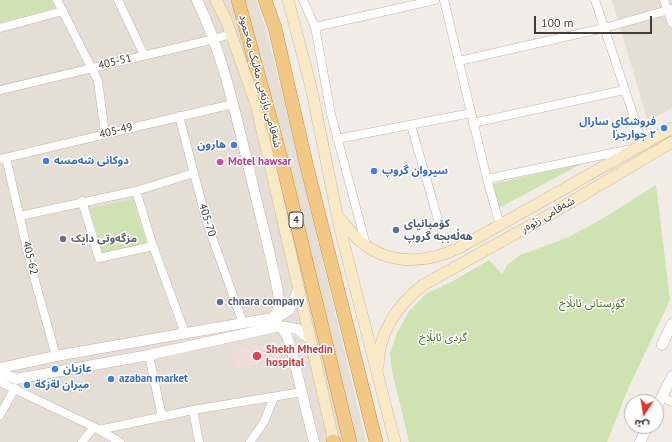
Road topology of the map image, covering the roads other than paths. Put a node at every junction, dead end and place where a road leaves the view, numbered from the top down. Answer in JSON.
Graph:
{"nodes":[{"id":1,"x":57,"y":0,"type":"edge"},
{"id":2,"x":118,"y":0,"type":"edge"},
{"id":3,"x":197,"y":0,"type":"edge"},
{"id":4,"x":216,"y":0,"type":"edge"},
{"id":5,"x":238,"y":0,"type":"edge"},
{"id":6,"x":265,"y":0,"type":"edge"},
{"id":7,"x":288,"y":0,"type":"edge"},
{"id":8,"x":303,"y":0,"type":"edge"},
{"id":9,"x":435,"y":0,"type":"edge"},
{"id":10,"x":444,"y":0,"type":"edge"},
{"id":11,"x":595,"y":0,"type":"edge"},
{"id":12,"x":664,"y":0,"type":"edge"},
{"id":13,"x":670,"y":10,"type":"edge"},
{"id":14,"x":62,"y":11,"type":"junction"},
{"id":15,"x":672,"y":22,"type":"edge"},
{"id":16,"x":315,"y":27,"type":"junction"},
{"id":17,"x":0,"y":28,"type":"edge"},
{"id":18,"x":604,"y":28,"type":"junction"},
{"id":19,"x":231,"y":34,"type":"junction"},
{"id":20,"x":214,"y":39,"type":"junction"},
{"id":21,"x":144,"y":55,"type":"junction"},
{"id":22,"x":459,"y":61,"type":"junction"},
{"id":23,"x":91,"y":68,"type":"junction"},
{"id":24,"x":324,"y":75,"type":"junction"},
{"id":25,"x":260,"y":79,"type":"junction"},
{"id":26,"x":309,"y":79,"type":"junction"},
{"id":27,"x":0,"y":90,"type":"edge"},
{"id":28,"x":624,"y":90,"type":"junction"},
{"id":29,"x":233,"y":104,"type":"junction"},
{"id":30,"x":256,"y":104,"type":"junction"},
{"id":31,"x":471,"y":113,"type":"junction"},
{"id":32,"x":179,"y":116,"type":"junction"},
{"id":33,"x":473,"y":123,"type":"junction"},
{"id":34,"x":411,"y":125,"type":"junction"},
{"id":35,"x":672,"y":128,"type":"edge"},
{"id":36,"x":105,"y":134,"type":"junction"},
{"id":37,"x":338,"y":139,"type":"junction"},
{"id":38,"x":672,"y":142,"type":"edge"},
{"id":39,"x":639,"y":147,"type":"junction"},
{"id":40,"x":3,"y":159,"type":"edge"},
{"id":41,"x":194,"y":173,"type":"junction"},
{"id":42,"x":487,"y":179,"type":"junction"},
{"id":43,"x":136,"y":191,"type":"junction"},
{"id":44,"x":551,"y":196,"type":"junction"},
{"id":45,"x":82,"y":201,"type":"junction"},
{"id":46,"x":549,"y":215,"type":"junction"},
{"id":47,"x":20,"y":216,"type":"junction"},
{"id":48,"x":338,"y":218,"type":"junction"},
{"id":49,"x":439,"y":223,"type":"dead end"},
{"id":50,"x":500,"y":225,"type":"junction"},
{"id":51,"x":153,"y":246,"type":"junction"},
{"id":52,"x":366,"y":246,"type":"junction"},
{"id":53,"x":299,"y":288,"type":"junction"},
{"id":54,"x":273,"y":318,"type":"junction"},
{"id":55,"x":243,"y":322,"type":"junction"},
{"id":56,"x":672,"y":324,"type":"edge"},
{"id":57,"x":280,"y":326,"type":"junction"},
{"id":58,"x":185,"y":333,"type":"junction"},
{"id":59,"x":311,"y":340,"type":"junction"},
{"id":60,"x":662,"y":345,"type":"dead end"},
{"id":61,"x":149,"y":355,"type":"junction"},
{"id":62,"x":56,"y":356,"type":"junction"},
{"id":63,"x":0,"y":368,"type":"edge"},
{"id":64,"x":0,"y":373,"type":"edge"},
{"id":65,"x":377,"y":374,"type":"junction"},
{"id":66,"x":672,"y":376,"type":"edge"},
{"id":67,"x":0,"y":382,"type":"edge"},
{"id":68,"x":15,"y":388,"type":"junction"},
{"id":69,"x":302,"y":392,"type":"junction"},
{"id":70,"x":663,"y":394,"type":"edge"},
{"id":71,"x":274,"y":397,"type":"junction"},
{"id":72,"x":193,"y":410,"type":"junction"},
{"id":73,"x":0,"y":415,"type":"edge"},
{"id":74,"x":162,"y":417,"type":"junction"},
{"id":75,"x":97,"y":428,"type":"junction"},
{"id":76,"x":82,"y":442,"type":"edge"},
{"id":77,"x":120,"y":442,"type":"edge"},
{"id":78,"x":199,"y":442,"type":"edge"},
{"id":79,"x":250,"y":442,"type":"edge"},
{"id":80,"x":314,"y":442,"type":"edge"},
{"id":81,"x":334,"y":442,"type":"edge"},
{"id":82,"x":350,"y":442,"type":"edge"},
{"id":83,"x":376,"y":442,"type":"edge"},
{"id":84,"x":395,"y":442,"type":"edge"}],
"edges":[{"from":1,"to":14,"type":"street"},
{"from":2,"to":21,"type":"street"},
{"from":3,"to":20,"type":"street"},
{"from":4,"to":19,"type":"main road"},
{"from":5,"to":25,"type":"highway","name":"شەقامی بازنەیی مەلیک مەحمود","number":"4"},
{"from":6,"to":83,"type":"highway","number":"4"},
{"from":7,"to":26,"type":"main road"},
{"from":8,"to":16,"type":"street"},
{"from":9,"to":16,"type":"street"},
{"from":10,"to":22,"type":"street"},
{"from":11,"to":18,"type":"street"},
{"from":12,"to":13,"type":"street"},
{"from":13,"to":15,"type":"street"},
{"from":13,"to":18,"type":"street"},
{"from":14,"to":17,"type":"street"},
{"from":14,"to":23,"type":"street"},
{"from":16,"to":24,"type":"street"},
{"from":18,"to":22,"type":"street"},
{"from":18,"to":28,"type":"street"},
{"from":19,"to":20,"type":"street","name":"405-51"},
{"from":19,"to":30,"type":"main road"},
{"from":20,"to":21,"type":"street","name":"405-51"},
{"from":20,"to":29,"type":"street"},
{"from":21,"to":23,"type":"street","name":"405-51"},
{"from":22,"to":31,"type":"street"},
{"from":23,"to":27,"type":"street","name":"405-51"},
{"from":23,"to":36,"type":"street"},
{"from":24,"to":26,"type":"street"},
{"from":24,"to":37,"type":"street"},
{"from":25,"to":30,"type":"highway"},
{"from":25,"to":82,"type":"highway","name":"شەقامی بازنەیی مەلیک مەحمود","number":"4"},
{"from":26,"to":48,"type":"main road"},
{"from":28,"to":33,"type":"street"},
{"from":28,"to":39,"type":"street"},
{"from":29,"to":32,"type":"street","name":"405-49"},
{"from":29,"to":54,"type":"street"},
{"from":30,"to":53,"type":"main road"},
{"from":31,"to":33,"type":"street"},
{"from":31,"to":34,"type":"street"},
{"from":32,"to":36,"type":"street","name":"405-49"},
{"from":32,"to":41,"type":"street","name":"405-70"},
{"from":33,"to":42,"type":"street"},
{"from":34,"to":37,"type":"street"},
{"from":34,"to":49,"type":"street"},
{"from":35,"to":39,"type":"main road","name":"شەقامی زێوەر"},
{"from":36,"to":40,"type":"street","name":"405-49"},
{"from":37,"to":52,"type":"street"},
{"from":38,"to":46,"type":"main road","name":"شەقامی زێوەر"},
{"from":39,"to":42,"type":"street"},
{"from":39,"to":44,"type":"main road","name":"شەقامی زێوەر"},
{"from":40,"to":47,"type":"street","name":"405-62"},
{"from":41,"to":43,"type":"street"},
{"from":41,"to":55,"type":"street","name":"405-70"},
{"from":42,"to":50,"type":"street"},
{"from":43,"to":45,"type":"street"},
{"from":43,"to":51,"type":"street"},
{"from":44,"to":46,"type":"main road"},
{"from":44,"to":50,"type":"main road","name":"شەقامی زێوەر"},
{"from":45,"to":47,"type":"street"},
{"from":45,"to":51,"type":"street"},
{"from":46,"to":65,"type":"main road","name":"شەقامی زێوەر"},
{"from":47,"to":62,"type":"street","name":"405-62"},
{"from":48,"to":52,"type":"main road"},
{"from":48,"to":65,"type":"main road"},
{"from":50,"to":52,"type":"main road","name":"شەقامی زێوەر"},
{"from":51,"to":58,"type":"street"},
{"from":53,"to":54,"type":"street"},
{"from":53,"to":59,"type":"main road"},
{"from":54,"to":55,"type":"street"},
{"from":55,"to":58,"type":"street"},
{"from":56,"to":60,"type":"street"},
{"from":57,"to":59,"type":"street"},
{"from":57,"to":61,"type":"street"},
{"from":57,"to":69,"type":"street"},
{"from":58,"to":62,"type":"street"},
{"from":59,"to":81,"type":"main road"},
{"from":61,"to":64,"type":"street"},
{"from":61,"to":74,"type":"street"},
{"from":62,"to":63,"type":"street"},
{"from":65,"to":84,"type":"main road"},
{"from":66,"to":70,"type":"street"},
{"from":67,"to":68,"type":"street"},
{"from":68,"to":73,"type":"street"},
{"from":68,"to":75,"type":"street"},
{"from":69,"to":71,"type":"street"},
{"from":69,"to":80,"type":"street"},
{"from":71,"to":72,"type":"street"},
{"from":71,"to":79,"type":"street"},
{"from":72,"to":74,"type":"street"},
{"from":72,"to":78,"type":"street"},
{"from":74,"to":75,"type":"street"},
{"from":75,"to":76,"type":"street"},
{"from":75,"to":77,"type":"street"}]}
